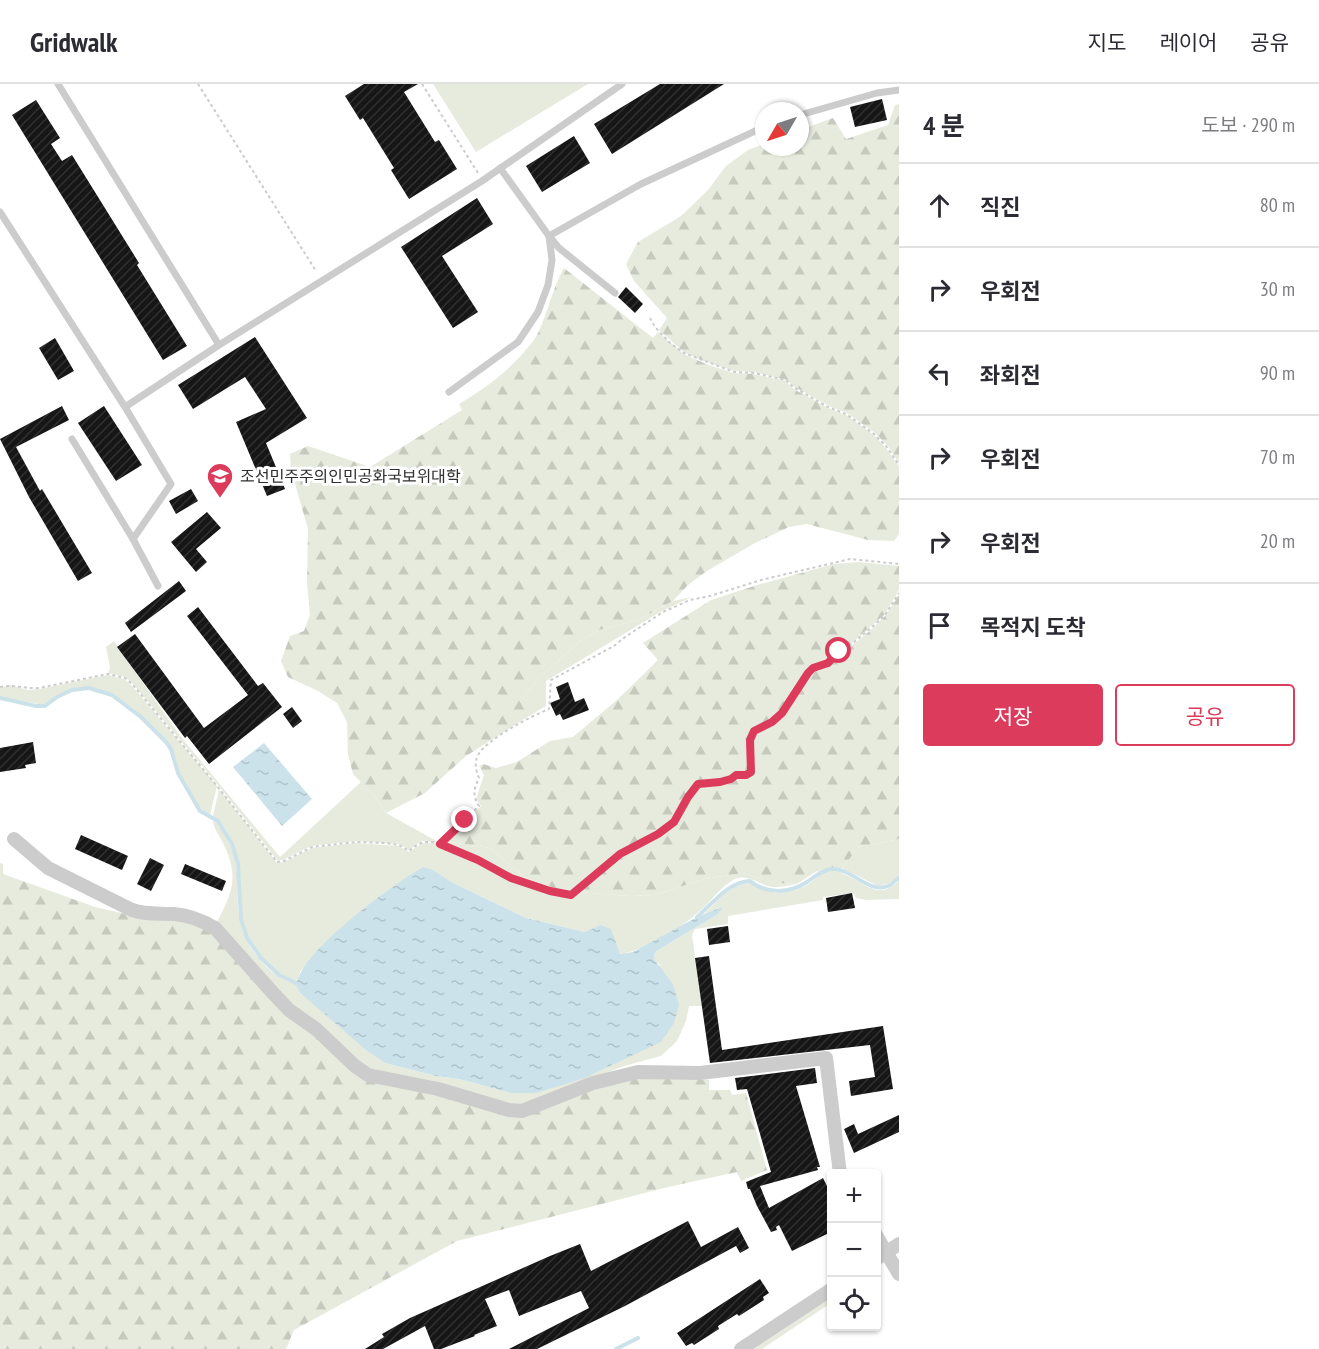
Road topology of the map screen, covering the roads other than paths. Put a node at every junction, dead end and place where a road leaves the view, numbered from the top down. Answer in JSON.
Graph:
{"nodes":[{"id":1,"x":58,"y":84,"type":"edge"},
{"id":2,"x":622,"y":84,"type":"edge"},
{"id":3,"x":899,"y":90,"type":"edge"},
{"id":4,"x":809,"y":112,"type":"edge"},
{"id":5,"x":755,"y":131,"type":"edge"},
{"id":6,"x":500,"y":168,"type":"junction"},
{"id":7,"x":0,"y":212,"type":"edge"},
{"id":8,"x":549,"y":236,"type":"junction"},
{"id":9,"x":615,"y":293,"type":"dead end"},
{"id":10,"x":219,"y":345,"type":"junction"},
{"id":11,"x":449,"y":392,"type":"dead end"},
{"id":12,"x":125,"y":407,"type":"junction"},
{"id":13,"x":72,"y":439,"type":"dead end"},
{"id":14,"x":133,"y":539,"type":"junction"},
{"id":15,"x":158,"y":586,"type":"dead end"},
{"id":16,"x":14,"y":839,"type":"dead end"},
{"id":17,"x":840,"y":1169,"type":"edge"},
{"id":18,"x":899,"y":1244,"type":"edge"},
{"id":19,"x":882,"y":1255,"type":"edge"},
{"id":20,"x":899,"y":1274,"type":"edge"},
{"id":21,"x":827,"y":1292,"type":"edge"},
{"id":22,"x":741,"y":1349,"type":"edge"}],
"edges":[{"from":1,"to":10,"type":"lane"},
{"from":2,"to":6,"type":"lane"},
{"from":3,"to":4,"type":"lane"},
{"from":5,"to":8,"type":"lane"},
{"from":6,"to":8,"type":"lane"},
{"from":6,"to":10,"type":"lane"},
{"from":7,"to":12,"type":"lane"},
{"from":8,"to":9,"type":"lane"},
{"from":8,"to":11,"type":"lane"},
{"from":10,"to":12,"type":"lane"},
{"from":12,"to":14,"type":"lane"},
{"from":13,"to":14,"type":"lane"},
{"from":14,"to":15,"type":"lane"},
{"from":16,"to":17,"type":"street"},
{"from":18,"to":19,"type":"street"},
{"from":19,"to":20,"type":"street"},
{"from":21,"to":22,"type":"street"}]}
